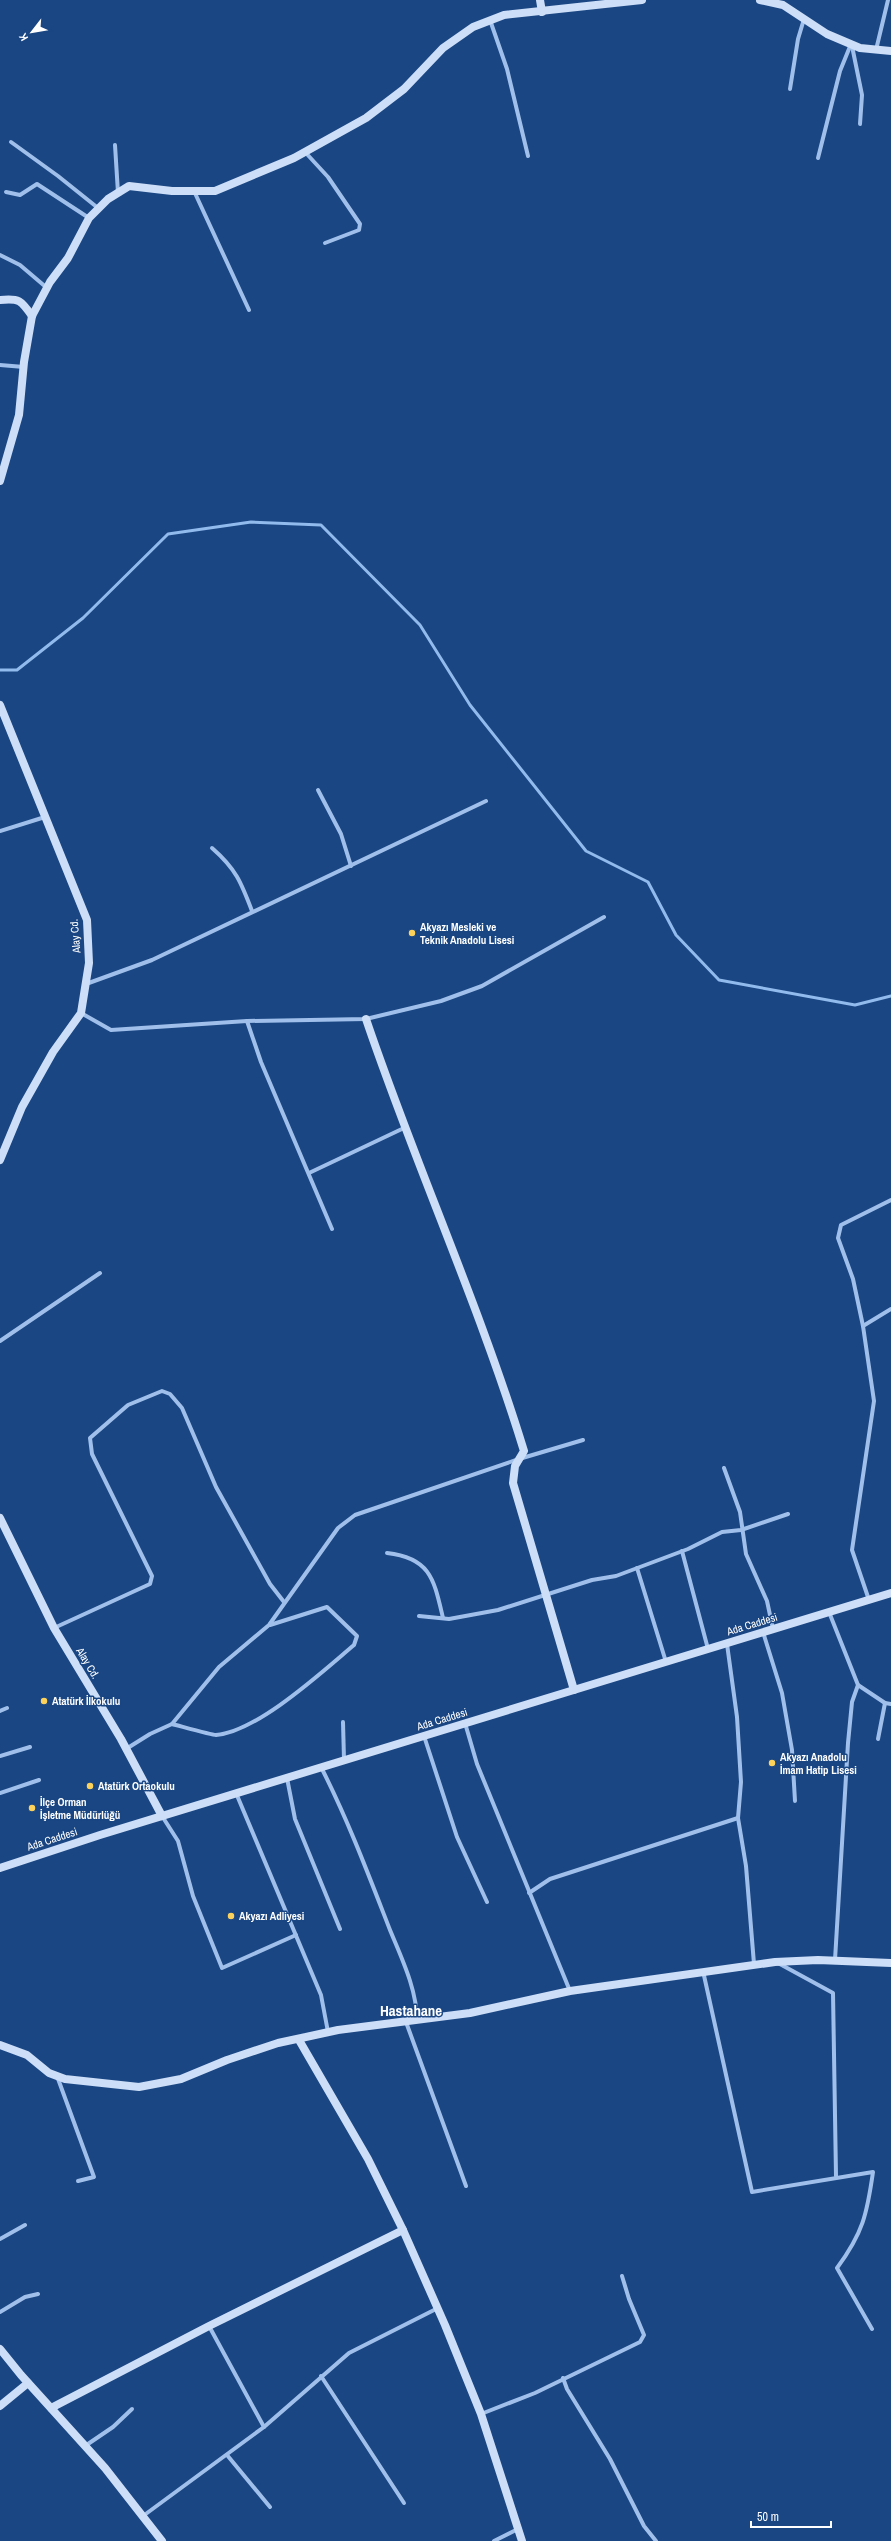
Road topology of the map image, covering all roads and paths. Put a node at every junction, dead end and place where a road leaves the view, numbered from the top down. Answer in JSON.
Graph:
{"nodes":[{"id":1,"x":540,"y":0,"type":"edge"},
{"id":2,"x":642,"y":0,"type":"edge"},
{"id":3,"x":760,"y":0,"type":"edge"},
{"id":4,"x":888,"y":0,"type":"edge"},
{"id":5,"x":787,"y":4,"type":"edge"},
{"id":6,"x":542,"y":12,"type":"junction"},
{"id":7,"x":804,"y":19,"type":"junction"},
{"id":8,"x":490,"y":20,"type":"junction"},
{"id":9,"x":851,"y":44,"type":"junction"},
{"id":10,"x":876,"y":50,"type":"junction"},
{"id":11,"x":891,"y":51,"type":"edge"},
{"id":12,"x":790,"y":89,"type":"dead end"},
{"id":13,"x":860,"y":124,"type":"dead end"},
{"id":14,"x":11,"y":142,"type":"dead end"},
{"id":15,"x":115,"y":145,"type":"dead end"},
{"id":16,"x":304,"y":152,"type":"junction"},
{"id":17,"x":528,"y":156,"type":"dead end"},
{"id":18,"x":818,"y":158,"type":"dead end"},
{"id":19,"x":194,"y":191,"type":"junction"},
{"id":20,"x":6,"y":192,"type":"dead end"},
{"id":21,"x":118,"y":193,"type":"junction"},
{"id":22,"x":98,"y":208,"type":"junction"},
{"id":23,"x":89,"y":218,"type":"junction"},
{"id":24,"x":325,"y":243,"type":"dead end"},
{"id":25,"x":0,"y":255,"type":"edge"},
{"id":26,"x":47,"y":288,"type":"junction"},
{"id":27,"x":0,"y":300,"type":"edge"},
{"id":28,"x":249,"y":310,"type":"dead end"},
{"id":29,"x":32,"y":316,"type":"junction"},
{"id":30,"x":0,"y":365,"type":"edge"},
{"id":31,"x":24,"y":367,"type":"junction"},
{"id":32,"x":0,"y":482,"type":"edge"},
{"id":33,"x":0,"y":705,"type":"edge"},
{"id":34,"x":3,"y":723,"type":"edge"},
{"id":35,"x":318,"y":790,"type":"dead end"},
{"id":36,"x":486,"y":801,"type":"dead end"},
{"id":37,"x":46,"y":817,"type":"junction"},
{"id":38,"x":0,"y":831,"type":"edge"},
{"id":39,"x":212,"y":848,"type":"dead end"},
{"id":40,"x":351,"y":866,"type":"junction"},
{"id":41,"x":252,"y":911,"type":"junction"},
{"id":42,"x":604,"y":917,"type":"dead end"},
{"id":43,"x":86,"y":984,"type":"junction"},
{"id":44,"x":81,"y":1013,"type":"junction"},
{"id":45,"x":366,"y":1019,"type":"junction"},
{"id":46,"x":247,"y":1021,"type":"junction"},
{"id":47,"x":404,"y":1128,"type":"junction"},
{"id":48,"x":0,"y":1160,"type":"edge"},
{"id":49,"x":309,"y":1173,"type":"junction"},
{"id":50,"x":891,"y":1200,"type":"edge"},
{"id":51,"x":332,"y":1229,"type":"dead end"},
{"id":52,"x":100,"y":1273,"type":"dead end"},
{"id":53,"x":891,"y":1309,"type":"edge"},
{"id":54,"x":863,"y":1326,"type":"junction"},
{"id":55,"x":0,"y":1341,"type":"edge"},
{"id":56,"x":583,"y":1440,"type":"dead end"},
{"id":57,"x":519,"y":1459,"type":"junction"},
{"id":58,"x":724,"y":1468,"type":"dead end"},
{"id":59,"x":788,"y":1514,"type":"dead end"},
{"id":60,"x":0,"y":1518,"type":"edge"},
{"id":61,"x":741,"y":1530,"type":"junction"},
{"id":62,"x":682,"y":1551,"type":"junction"},
{"id":63,"x":387,"y":1553,"type":"dead end"},
{"id":64,"x":637,"y":1568,"type":"junction"},
{"id":65,"x":891,"y":1593,"type":"edge"},
{"id":66,"x":545,"y":1595,"type":"junction"},
{"id":67,"x":869,"y":1600,"type":"junction"},
{"id":68,"x":284,"y":1602,"type":"junction"},
{"id":69,"x":829,"y":1612,"type":"junction"},
{"id":70,"x":419,"y":1616,"type":"dead end"},
{"id":71,"x":443,"y":1618,"type":"junction"},
{"id":72,"x":269,"y":1625,"type":"junction"},
{"id":73,"x":54,"y":1628,"type":"junction"},
{"id":74,"x":773,"y":1629,"type":"junction"},
{"id":75,"x":763,"y":1632,"type":"junction"},
{"id":76,"x":727,"y":1643,"type":"junction"},
{"id":77,"x":708,"y":1649,"type":"junction"},
{"id":78,"x":666,"y":1662,"type":"junction"},
{"id":79,"x":858,"y":1685,"type":"junction"},
{"id":80,"x":574,"y":1690,"type":"junction"},
{"id":81,"x":885,"y":1703,"type":"junction"},
{"id":82,"x":891,"y":1704,"type":"edge"},
{"id":83,"x":7,"y":1708,"type":"dead end"},
{"id":84,"x":0,"y":1711,"type":"edge"},
{"id":85,"x":343,"y":1722,"type":"dead end"},
{"id":86,"x":465,"y":1723,"type":"junction"},
{"id":87,"x":172,"y":1724,"type":"junction"},
{"id":88,"x":424,"y":1736,"type":"junction"},
{"id":89,"x":878,"y":1739,"type":"dead end"},
{"id":90,"x":30,"y":1747,"type":"dead end"},
{"id":91,"x":126,"y":1749,"type":"junction"},
{"id":92,"x":0,"y":1756,"type":"edge"},
{"id":93,"x":344,"y":1760,"type":"junction"},
{"id":94,"x":321,"y":1767,"type":"junction"},
{"id":95,"x":287,"y":1778,"type":"junction"},
{"id":96,"x":39,"y":1780,"type":"dead end"},
{"id":97,"x":0,"y":1793,"type":"edge"},
{"id":98,"x":236,"y":1793,"type":"junction"},
{"id":99,"x":795,"y":1801,"type":"dead end"},
{"id":100,"x":162,"y":1816,"type":"junction"},
{"id":101,"x":738,"y":1818,"type":"junction"},
{"id":102,"x":0,"y":1868,"type":"edge"},
{"id":103,"x":529,"y":1893,"type":"junction"},
{"id":104,"x":487,"y":1902,"type":"dead end"},
{"id":105,"x":340,"y":1929,"type":"dead end"},
{"id":106,"x":296,"y":1935,"type":"junction"},
{"id":107,"x":835,"y":1960,"type":"junction"},
{"id":108,"x":775,"y":1962,"type":"junction"},
{"id":109,"x":891,"y":1963,"type":"edge"},
{"id":110,"x":754,"y":1964,"type":"junction"},
{"id":111,"x":703,"y":1971,"type":"junction"},
{"id":112,"x":570,"y":1991,"type":"junction"},
{"id":113,"x":417,"y":2021,"type":"junction"},
{"id":114,"x":406,"y":2022,"type":"junction"},
{"id":115,"x":328,"y":2032,"type":"junction"},
{"id":116,"x":299,"y":2040,"type":"junction"},
{"id":117,"x":0,"y":2045,"type":"edge"},
{"id":118,"x":57,"y":2076,"type":"junction"},
{"id":119,"x":836,"y":2176,"type":"junction"},
{"id":120,"x":78,"y":2181,"type":"dead end"},
{"id":121,"x":466,"y":2186,"type":"dead end"},
{"id":122,"x":25,"y":2225,"type":"dead end"},
{"id":123,"x":403,"y":2230,"type":"junction"},
{"id":124,"x":0,"y":2239,"type":"edge"},
{"id":125,"x":622,"y":2276,"type":"dead end"},
{"id":126,"x":38,"y":2294,"type":"dead end"},
{"id":127,"x":438,"y":2308,"type":"junction"},
{"id":128,"x":0,"y":2312,"type":"edge"},
{"id":129,"x":209,"y":2326,"type":"junction"},
{"id":130,"x":872,"y":2329,"type":"dead end"},
{"id":131,"x":0,"y":2348,"type":"edge"},
{"id":132,"x":321,"y":2376,"type":"junction"},
{"id":133,"x":563,"y":2378,"type":"junction"},
{"id":134,"x":28,"y":2383,"type":"junction"},
{"id":135,"x":0,"y":2406,"type":"edge"},
{"id":136,"x":51,"y":2408,"type":"junction"},
{"id":137,"x":132,"y":2409,"type":"dead end"},
{"id":138,"x":481,"y":2414,"type":"junction"},
{"id":139,"x":264,"y":2426,"type":"junction"},
{"id":140,"x":85,"y":2446,"type":"junction"},
{"id":141,"x":227,"y":2455,"type":"junction"},
{"id":142,"x":404,"y":2503,"type":"dead end"},
{"id":143,"x":270,"y":2506,"type":"dead end"},
{"id":144,"x":143,"y":2517,"type":"junction"},
{"id":145,"x":518,"y":2529,"type":"junction"},
{"id":146,"x":162,"y":2541,"type":"edge"},
{"id":147,"x":494,"y":2541,"type":"edge"},
{"id":148,"x":522,"y":2541,"type":"edge"},
{"id":149,"x":656,"y":2541,"type":"edge"}],
"edges":[{"from":1,"to":6,"type":"street"},
{"from":2,"to":6,"type":"street"},
{"from":3,"to":5,"type":"street"},
{"from":4,"to":10,"type":"street"},
{"from":5,"to":7,"type":"street"},
{"from":6,"to":8,"type":"street"},
{"from":7,"to":9,"type":"street"},
{"from":7,"to":12,"type":"street"},
{"from":8,"to":16,"type":"street"},
{"from":8,"to":17,"type":"street"},
{"from":9,"to":10,"type":"street"},
{"from":9,"to":13,"type":"street"},
{"from":9,"to":18,"type":"street"},
{"from":10,"to":11,"type":"street"},
{"from":14,"to":22,"type":"street"},
{"from":15,"to":21,"type":"street"},
{"from":16,"to":19,"type":"street"},
{"from":16,"to":24,"type":"street"},
{"from":19,"to":21,"type":"street"},
{"from":19,"to":28,"type":"street"},
{"from":20,"to":23,"type":"street"},
{"from":21,"to":22,"type":"street"},
{"from":22,"to":23,"type":"street"},
{"from":23,"to":26,"type":"street"},
{"from":25,"to":26,"type":"street"},
{"from":26,"to":29,"type":"street"},
{"from":27,"to":29,"type":"street"},
{"from":29,"to":31,"type":"street"},
{"from":30,"to":31,"type":"street"},
{"from":31,"to":32,"type":"street"},
{"from":33,"to":34,"type":"street","name":"Alay Cd."},
{"from":34,"to":37,"type":"street","name":"Alay Cd."},
{"from":35,"to":40,"type":"street"},
{"from":36,"to":40,"type":"street"},
{"from":37,"to":38,"type":"street"},
{"from":37,"to":43,"type":"street","name":"Alay Cd."},
{"from":39,"to":41,"type":"street"},
{"from":40,"to":41,"type":"street"},
{"from":41,"to":43,"type":"street"},
{"from":42,"to":45,"type":"street"},
{"from":43,"to":44,"type":"street","name":"Alay Cd."},
{"from":44,"to":46,"type":"street"},
{"from":44,"to":48,"type":"street","name":"Alay Cd."},
{"from":45,"to":46,"type":"street"},
{"from":45,"to":47,"type":"street"},
{"from":46,"to":49,"type":"street"},
{"from":47,"to":49,"type":"street"},
{"from":47,"to":57,"type":"street"},
{"from":49,"to":51,"type":"street"},
{"from":50,"to":54,"type":"street"},
{"from":52,"to":55,"type":"street"},
{"from":53,"to":54,"type":"street"},
{"from":54,"to":67,"type":"street"},
{"from":56,"to":57,"type":"street"},
{"from":57,"to":66,"type":"street"},
{"from":57,"to":68,"type":"street"},
{"from":58,"to":61,"type":"street"},
{"from":59,"to":61,"type":"street"},
{"from":60,"to":73,"type":"street","name":"Alay Cd."},
{"from":61,"to":62,"type":"street"},
{"from":61,"to":74,"type":"street"},
{"from":62,"to":64,"type":"street"},
{"from":62,"to":77,"type":"street"},
{"from":63,"to":71,"type":"street"},
{"from":64,"to":66,"type":"street"},
{"from":64,"to":78,"type":"street"},
{"from":65,"to":67,"type":"street","name":"Ada Caddesi"},
{"from":66,"to":71,"type":"street"},
{"from":66,"to":80,"type":"street"},
{"from":67,"to":69,"type":"street","name":"Ada Caddesi"},
{"from":68,"to":72,"type":"street"},
{"from":68,"to":73,"type":"street"},
{"from":69,"to":74,"type":"street","name":"Ada Caddesi"},
{"from":69,"to":79,"type":"street"},
{"from":70,"to":71,"type":"street"},
{"from":72,"to":87,"type":"street"},
{"from":72,"to":87,"type":"street"},
{"from":73,"to":91,"type":"street","name":"Alay Cd."},
{"from":74,"to":75,"type":"street","name":"Ada Caddesi"},
{"from":75,"to":76,"type":"street","name":"Ada Caddesi"},
{"from":75,"to":99,"type":"street"},
{"from":76,"to":77,"type":"street","name":"Ada Caddesi"},
{"from":76,"to":101,"type":"street"},
{"from":77,"to":78,"type":"street","name":"Ada Caddesi"},
{"from":78,"to":80,"type":"street","name":"Ada Caddesi"},
{"from":79,"to":81,"type":"street"},
{"from":79,"to":107,"type":"street"},
{"from":80,"to":86,"type":"street","name":"Ada Caddesi"},
{"from":81,"to":82,"type":"street"},
{"from":81,"to":89,"type":"street"},
{"from":83,"to":84,"type":"street"},
{"from":85,"to":93,"type":"street"},
{"from":86,"to":88,"type":"street","name":"Ada Caddesi"},
{"from":86,"to":103,"type":"street"},
{"from":87,"to":91,"type":"street"},
{"from":88,"to":93,"type":"street","name":"Ada Caddesi"},
{"from":88,"to":104,"type":"street"},
{"from":90,"to":92,"type":"street"},
{"from":91,"to":100,"type":"street","name":"Alay Cd."},
{"from":93,"to":94,"type":"street","name":"Ada Caddesi"},
{"from":94,"to":95,"type":"street","name":"Ada Caddesi"},
{"from":94,"to":113,"type":"street"},
{"from":95,"to":98,"type":"street","name":"Ada Caddesi"},
{"from":95,"to":105,"type":"street"},
{"from":96,"to":97,"type":"street"},
{"from":98,"to":100,"type":"street","name":"Ada Caddesi"},
{"from":98,"to":106,"type":"street"},
{"from":100,"to":102,"type":"street","name":"Ada Caddesi"},
{"from":100,"to":106,"type":"street"},
{"from":101,"to":103,"type":"street"},
{"from":101,"to":110,"type":"street"},
{"from":103,"to":112,"type":"street"},
{"from":106,"to":115,"type":"street"},
{"from":107,"to":108,"type":"street"},
{"from":107,"to":109,"type":"street"},
{"from":108,"to":110,"type":"street"},
{"from":108,"to":119,"type":"street"},
{"from":110,"to":111,"type":"street"},
{"from":111,"to":112,"type":"street"},
{"from":111,"to":119,"type":"street"},
{"from":112,"to":113,"type":"street"},
{"from":113,"to":114,"type":"street"},
{"from":114,"to":115,"type":"street"},
{"from":114,"to":121,"type":"street"},
{"from":115,"to":116,"type":"street"},
{"from":116,"to":118,"type":"street"},
{"from":116,"to":123,"type":"street"},
{"from":117,"to":118,"type":"street"},
{"from":118,"to":120,"type":"street"},
{"from":119,"to":130,"type":"street"},
{"from":122,"to":124,"type":"street"},
{"from":123,"to":127,"type":"street"},
{"from":123,"to":129,"type":"street"},
{"from":125,"to":133,"type":"street"},
{"from":126,"to":128,"type":"street"},
{"from":127,"to":132,"type":"street"},
{"from":127,"to":138,"type":"street"},
{"from":129,"to":136,"type":"street"},
{"from":129,"to":139,"type":"street"},
{"from":131,"to":134,"type":"street"},
{"from":132,"to":139,"type":"street"},
{"from":132,"to":142,"type":"street"},
{"from":133,"to":138,"type":"street"},
{"from":133,"to":149,"type":"street"},
{"from":134,"to":135,"type":"street"},
{"from":134,"to":136,"type":"street"},
{"from":136,"to":140,"type":"street"},
{"from":137,"to":140,"type":"street"},
{"from":138,"to":145,"type":"street"},
{"from":139,"to":141,"type":"street"},
{"from":140,"to":144,"type":"street"},
{"from":141,"to":143,"type":"street"},
{"from":141,"to":144,"type":"street"},
{"from":144,"to":146,"type":"street"},
{"from":145,"to":147,"type":"street"},
{"from":145,"to":148,"type":"street"}]}
